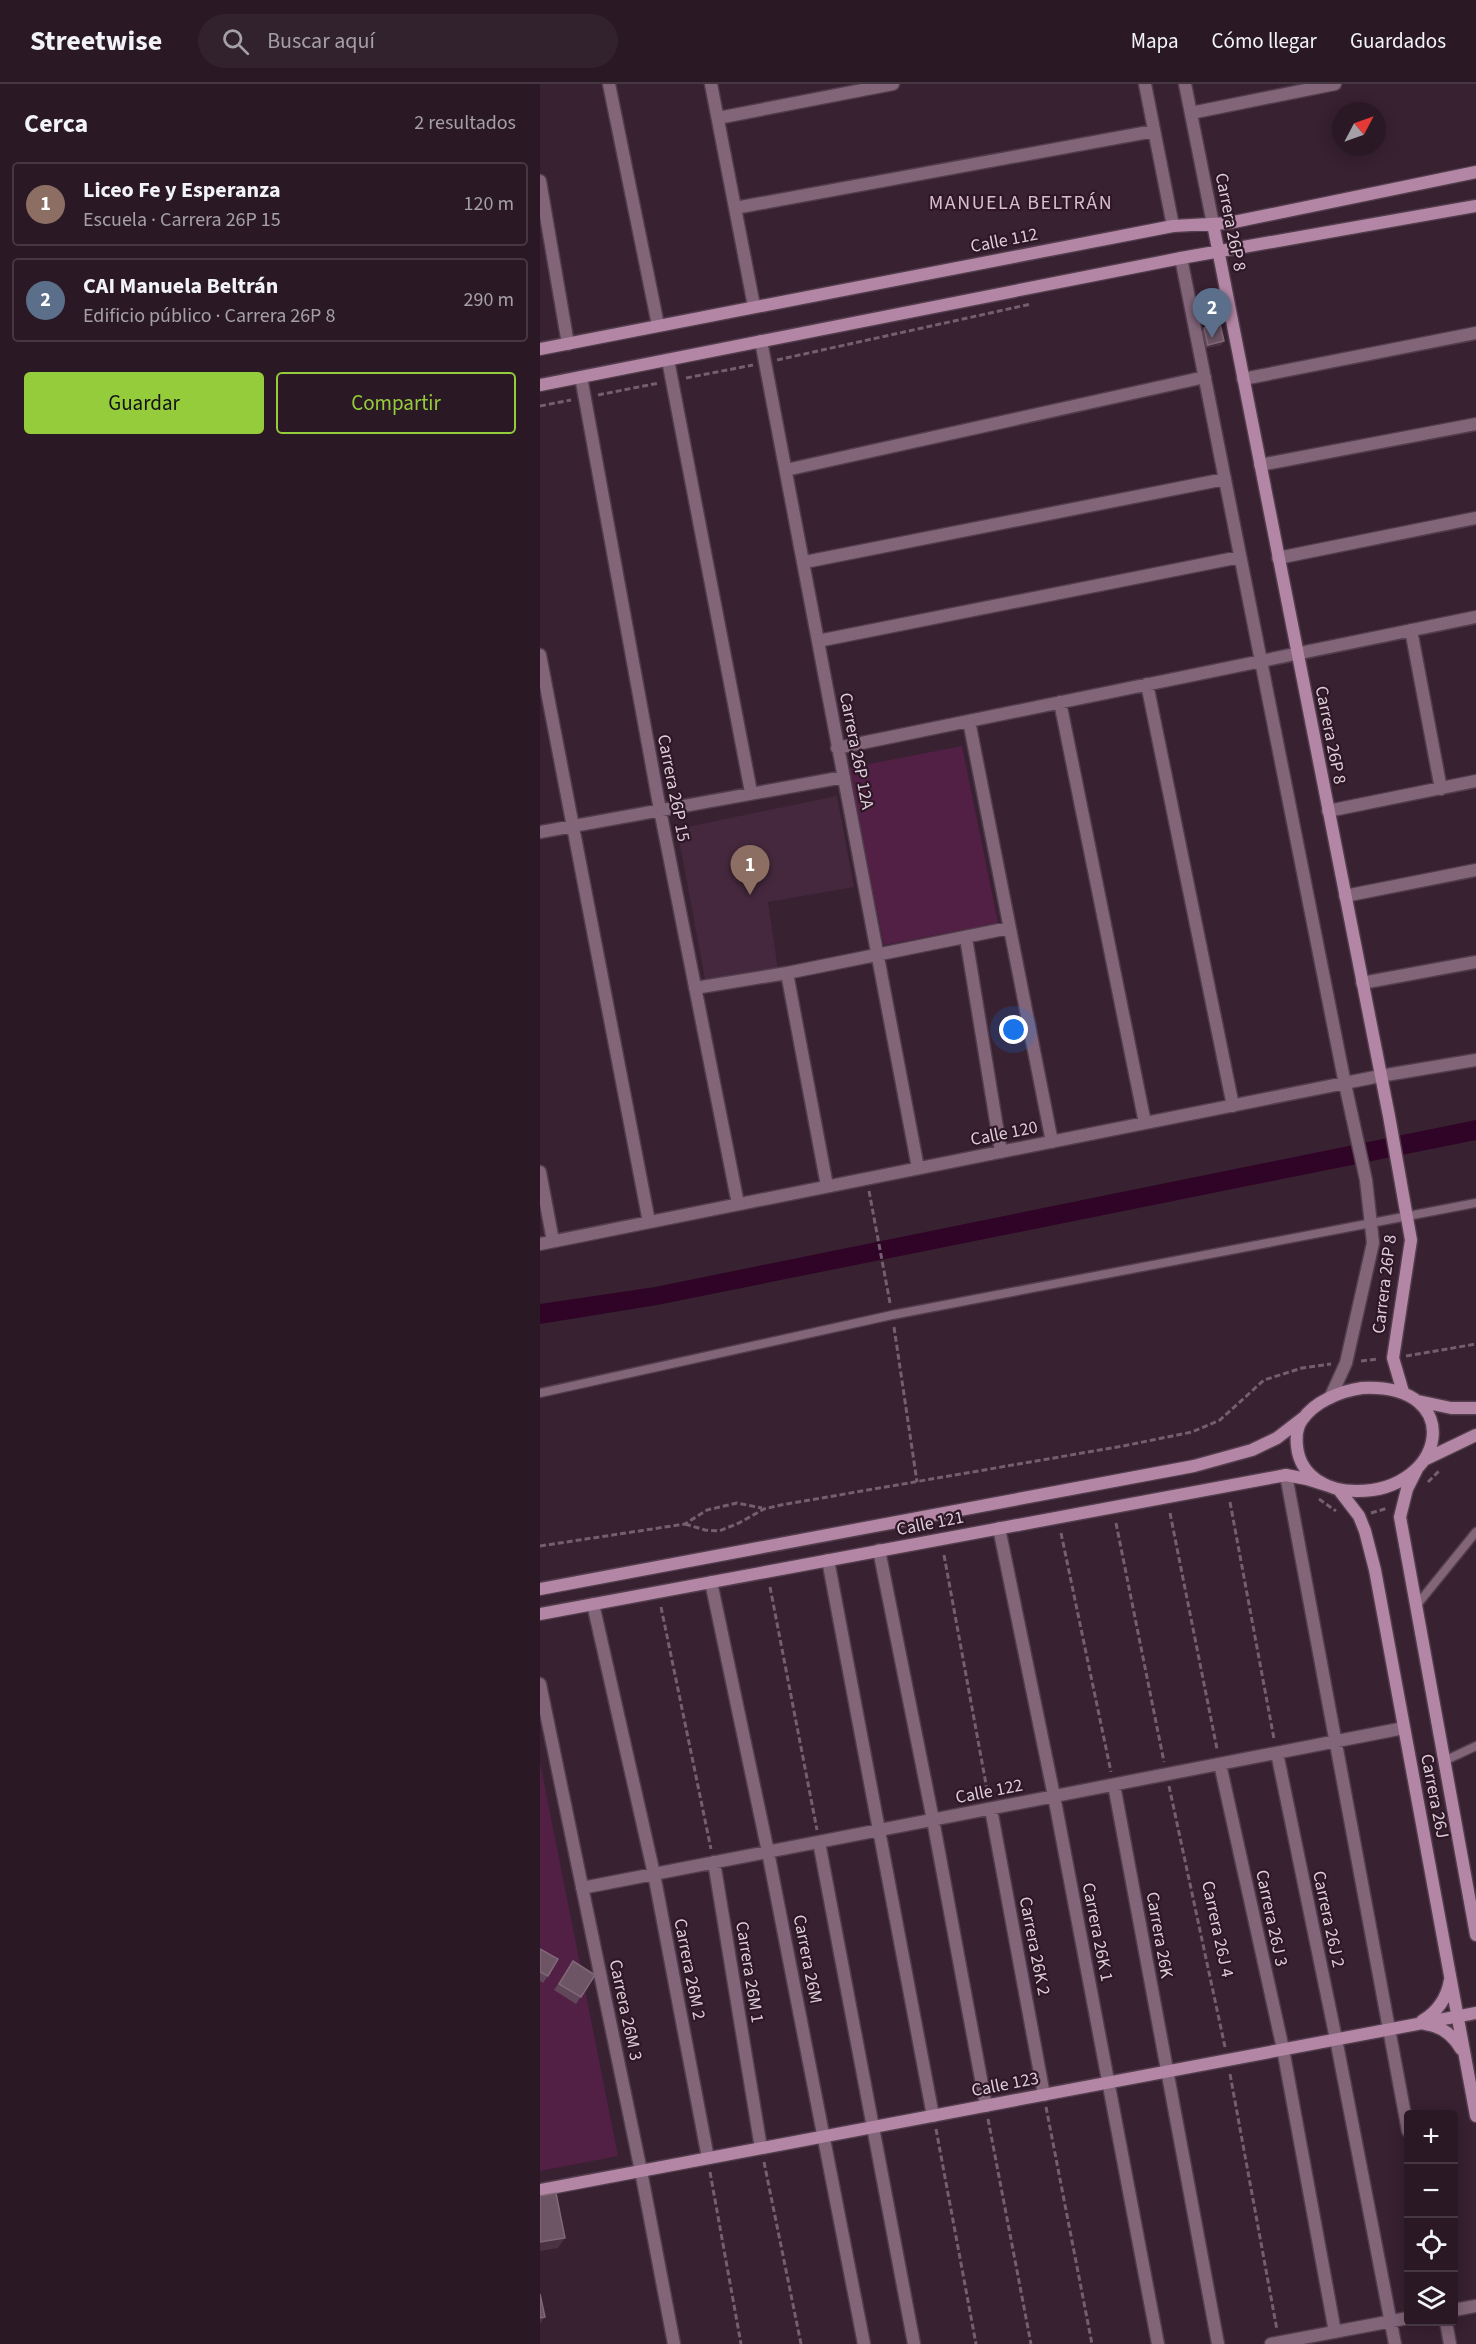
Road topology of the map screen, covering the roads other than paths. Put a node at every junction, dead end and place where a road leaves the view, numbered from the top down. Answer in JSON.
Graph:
{"nodes":[{"id":1,"x":609,"y":84,"type":"edge"},
{"id":2,"x":711,"y":84,"type":"edge"},
{"id":3,"x":893,"y":84,"type":"edge"},
{"id":4,"x":1145,"y":84,"type":"edge"},
{"id":5,"x":1185,"y":84,"type":"edge"},
{"id":6,"x":1335,"y":84,"type":"edge"},
{"id":7,"x":1191,"y":113,"type":"junction"},
{"id":8,"x":718,"y":118,"type":"junction"},
{"id":9,"x":1154,"y":131,"type":"junction"},
{"id":10,"x":1476,"y":172,"type":"edge"},
{"id":11,"x":540,"y":181,"type":"edge"},
{"id":12,"x":1476,"y":206,"type":"edge"},
{"id":13,"x":735,"y":208,"type":"junction"},
{"id":14,"x":1213,"y":224,"type":"junction"},
{"id":15,"x":1173,"y":226,"type":"junction"},
{"id":16,"x":1218,"y":252,"type":"junction"},
{"id":17,"x":1181,"y":258,"type":"junction"},
{"id":18,"x":754,"y":306,"type":"junction"},
{"id":19,"x":658,"y":326,"type":"junction"},
{"id":20,"x":1476,"y":333,"type":"edge"},
{"id":21,"x":761,"y":341,"type":"junction"},
{"id":22,"x":568,"y":344,"type":"junction"},
{"id":23,"x":540,"y":349,"type":"edge"},
{"id":24,"x":668,"y":360,"type":"junction"},
{"id":25,"x":581,"y":377,"type":"junction"},
{"id":26,"x":1205,"y":377,"type":"junction"},
{"id":27,"x":1243,"y":379,"type":"junction"},
{"id":28,"x":540,"y":385,"type":"edge"},
{"id":29,"x":1476,"y":424,"type":"edge"},
{"id":30,"x":1260,"y":465,"type":"junction"},
{"id":31,"x":786,"y":470,"type":"junction"},
{"id":32,"x":1225,"y":479,"type":"junction"},
{"id":33,"x":1476,"y":518,"type":"edge"},
{"id":34,"x":1240,"y":557,"type":"junction"},
{"id":35,"x":1278,"y":558,"type":"junction"},
{"id":36,"x":805,"y":562,"type":"junction"},
{"id":37,"x":1476,"y":616,"type":"edge"},
{"id":38,"x":1411,"y":630,"type":"junction"},
{"id":39,"x":818,"y":641,"type":"junction"},
{"id":40,"x":1297,"y":653,"type":"junction"},
{"id":41,"x":540,"y":655,"type":"edge"},
{"id":42,"x":1261,"y":661,"type":"junction"},
{"id":43,"x":1147,"y":684,"type":"junction"},
{"id":44,"x":1060,"y":702,"type":"junction"},
{"id":45,"x":969,"y":721,"type":"junction"},
{"id":46,"x":837,"y":748,"type":"junction"},
{"id":47,"x":844,"y":777,"type":"junction"},
{"id":48,"x":1476,"y":781,"type":"edge"},
{"id":49,"x":1441,"y":789,"type":"junction"},
{"id":50,"x":751,"y":792,"type":"junction"},
{"id":51,"x":660,"y":810,"type":"junction"},
{"id":52,"x":1328,"y":811,"type":"junction"},
{"id":53,"x":573,"y":826,"type":"junction"},
{"id":54,"x":540,"y":832,"type":"edge"},
{"id":55,"x":1476,"y":870,"type":"edge"},
{"id":56,"x":1345,"y":896,"type":"junction"},
{"id":57,"x":1009,"y":928,"type":"junction"},
{"id":58,"x":966,"y":938,"type":"junction"},
{"id":59,"x":878,"y":954,"type":"junction"},
{"id":60,"x":1476,"y":962,"type":"edge"},
{"id":61,"x":787,"y":973,"type":"junction"},
{"id":62,"x":1362,"y":983,"type":"junction"},
{"id":63,"x":695,"y":988,"type":"junction"},
{"id":64,"x":1476,"y":1060,"type":"edge"},
{"id":65,"x":1380,"y":1076,"type":"junction"},
{"id":66,"x":1345,"y":1083,"type":"junction"},
{"id":67,"x":1233,"y":1106,"type":"junction"},
{"id":68,"x":1145,"y":1123,"type":"junction"},
{"id":69,"x":1052,"y":1142,"type":"junction"},
{"id":70,"x":1001,"y":1152,"type":"junction"},
{"id":71,"x":918,"y":1168,"type":"junction"},
{"id":72,"x":540,"y":1172,"type":"edge"},
{"id":73,"x":827,"y":1186,"type":"junction"},
{"id":74,"x":1476,"y":1203,"type":"edge"},
{"id":75,"x":738,"y":1204,"type":"junction"},
{"id":76,"x":1407,"y":1217,"type":"junction"},
{"id":77,"x":649,"y":1222,"type":"junction"},
{"id":78,"x":1371,"y":1225,"type":"junction"},
{"id":79,"x":546,"y":1242,"type":"edge"},
{"id":80,"x":1403,"y":1392,"type":"junction"},
{"id":81,"x":540,"y":1393,"type":"edge"},
{"id":82,"x":1329,"y":1398,"type":"junction"},
{"id":83,"x":1417,"y":1401,"type":"junction"},
{"id":84,"x":1476,"y":1408,"type":"edge"},
{"id":85,"x":1303,"y":1418,"type":"junction"},
{"id":86,"x":1476,"y":1436,"type":"edge"},
{"id":87,"x":1426,"y":1459,"type":"junction"},
{"id":88,"x":1417,"y":1469,"type":"junction"},
{"id":89,"x":1286,"y":1474,"type":"junction"},
{"id":90,"x":1326,"y":1485,"type":"junction"},
{"id":91,"x":1339,"y":1490,"type":"junction"},
{"id":92,"x":999,"y":1528,"type":"junction"},
{"id":93,"x":1476,"y":1532,"type":"edge"},
{"id":94,"x":879,"y":1551,"type":"junction"},
{"id":95,"x":828,"y":1560,"type":"junction"},
{"id":96,"x":711,"y":1582,"type":"junction"},
{"id":97,"x":540,"y":1589,"type":"edge"},
{"id":98,"x":593,"y":1604,"type":"junction"},
{"id":99,"x":1416,"y":1606,"type":"junction"},
{"id":100,"x":540,"y":1614,"type":"edge"},
{"id":101,"x":540,"y":1684,"type":"edge"},
{"id":102,"x":1404,"y":1728,"type":"junction"},
{"id":103,"x":1334,"y":1742,"type":"junction"},
{"id":104,"x":1476,"y":1746,"type":"edge"},
{"id":105,"x":1277,"y":1753,"type":"junction"},
{"id":106,"x":1444,"y":1761,"type":"junction"},
{"id":107,"x":1220,"y":1764,"type":"junction"},
{"id":108,"x":1114,"y":1785,"type":"junction"},
{"id":109,"x":1054,"y":1796,"type":"junction"},
{"id":110,"x":991,"y":1809,"type":"junction"},
{"id":111,"x":933,"y":1820,"type":"junction"},
{"id":112,"x":880,"y":1830,"type":"junction"},
{"id":113,"x":819,"y":1842,"type":"junction"},
{"id":114,"x":768,"y":1852,"type":"junction"},
{"id":115,"x":714,"y":1862,"type":"junction"},
{"id":116,"x":654,"y":1874,"type":"junction"},
{"id":117,"x":582,"y":1888,"type":"junction"},
{"id":118,"x":1473,"y":1898,"type":"edge"},
{"id":119,"x":1476,"y":1935,"type":"edge"},
{"id":120,"x":1451,"y":1976,"type":"junction"},
{"id":121,"x":1476,"y":2013,"type":"edge"},
{"id":122,"x":1458,"y":2017,"type":"junction"},
{"id":123,"x":1418,"y":2023,"type":"junction"},
{"id":124,"x":1389,"y":2029,"type":"junction"},
{"id":125,"x":1336,"y":2039,"type":"junction"},
{"id":126,"x":1283,"y":2049,"type":"junction"},
{"id":127,"x":1464,"y":2054,"type":"junction"},
{"id":128,"x":1167,"y":2071,"type":"junction"},
{"id":129,"x":1108,"y":2083,"type":"junction"},
{"id":130,"x":1044,"y":2095,"type":"junction"},
{"id":131,"x":986,"y":2106,"type":"junction"},
{"id":132,"x":1404,"y":2110,"type":"edge"},
{"id":133,"x":933,"y":2116,"type":"junction"},
{"id":134,"x":1476,"y":2116,"type":"edge"},
{"id":135,"x":872,"y":2127,"type":"junction"},
{"id":136,"x":824,"y":2136,"type":"junction"},
{"id":137,"x":761,"y":2148,"type":"junction"},
{"id":138,"x":708,"y":2158,"type":"junction"},
{"id":139,"x":641,"y":2171,"type":"junction"},
{"id":140,"x":540,"y":2190,"type":"edge"},
{"id":141,"x":1476,"y":2306,"type":"edge"},
{"id":142,"x":1458,"y":2309,"type":"edge"},
{"id":143,"x":1404,"y":2319,"type":"edge"},
{"id":144,"x":1391,"y":2322,"type":"junction"},
{"id":145,"x":1447,"y":2326,"type":"edge"},
{"id":146,"x":1335,"y":2332,"type":"junction"},
{"id":147,"x":674,"y":2344,"type":"edge"},
{"id":148,"x":864,"y":2344,"type":"edge"},
{"id":149,"x":914,"y":2344,"type":"edge"},
{"id":150,"x":1158,"y":2344,"type":"edge"},
{"id":151,"x":1218,"y":2344,"type":"edge"},
{"id":152,"x":1277,"y":2344,"type":"edge"},
{"id":153,"x":1395,"y":2344,"type":"edge"},
{"id":154,"x":1450,"y":2344,"type":"edge"}],
"edges":[{"from":1,"to":19,"type":"street"},
{"from":2,"to":8,"type":"street"},
{"from":3,"to":8,"type":"street"},
{"from":4,"to":9,"type":"street"},
{"from":5,"to":7,"type":"street","name":"Carrera 26P 8"},
{"from":6,"to":7,"type":"street"},
{"from":7,"to":14,"type":"street","name":"Carrera 26P 8"},
{"from":8,"to":13,"type":"street"},
{"from":9,"to":13,"type":"street"},
{"from":9,"to":15,"type":"street"},
{"from":10,"to":14,"type":"street","name":"Calle 112"},
{"from":11,"to":22,"type":"street"},
{"from":12,"to":16,"type":"street"},
{"from":13,"to":18,"type":"street"},
{"from":14,"to":15,"type":"street","name":"Calle 112"},
{"from":14,"to":16,"type":"street","name":"Carrera 26P 8"},
{"from":15,"to":18,"type":"street","name":"Calle 112"},
{"from":16,"to":17,"type":"street"},
{"from":16,"to":27,"type":"street","name":"Carrera 26P 8"},
{"from":17,"to":21,"type":"street"},
{"from":17,"to":26,"type":"street","name":"Carrera 26P 8"},
{"from":18,"to":19,"type":"street","name":"Calle 112"},
{"from":19,"to":22,"type":"street","name":"Calle 112"},
{"from":20,"to":27,"type":"street"},
{"from":21,"to":24,"type":"street"},
{"from":21,"to":31,"type":"street","name":"Carrera 26P 12A"},
{"from":22,"to":23,"type":"street","name":"Calle 112"},
{"from":24,"to":25,"type":"street"},
{"from":24,"to":50,"type":"street"},
{"from":25,"to":28,"type":"street"},
{"from":25,"to":51,"type":"street","name":"Carrera 26P 15"},
{"from":26,"to":31,"type":"street"},
{"from":26,"to":32,"type":"street","name":"Carrera 26P 8"},
{"from":27,"to":30,"type":"street","name":"Carrera 26P 8"},
{"from":29,"to":30,"type":"street"},
{"from":30,"to":35,"type":"street","name":"Carrera 26P 8"},
{"from":31,"to":36,"type":"street","name":"Carrera 26P 12A"},
{"from":32,"to":34,"type":"street","name":"Carrera 26P 8"},
{"from":32,"to":36,"type":"street"},
{"from":33,"to":35,"type":"street"},
{"from":34,"to":39,"type":"street"},
{"from":34,"to":42,"type":"street","name":"Carrera 26P 8"},
{"from":35,"to":40,"type":"street","name":"Carrera 26P 8"},
{"from":36,"to":39,"type":"street","name":"Carrera 26P 12A"},
{"from":37,"to":38,"type":"street"},
{"from":38,"to":40,"type":"street"},
{"from":38,"to":49,"type":"street"},
{"from":39,"to":46,"type":"street","name":"Carrera 26P 12A"},
{"from":40,"to":42,"type":"street"},
{"from":40,"to":52,"type":"street","name":"Carrera 26P 8"},
{"from":41,"to":53,"type":"street"},
{"from":42,"to":43,"type":"street"},
{"from":42,"to":66,"type":"street","name":"Carrera 26P 8"},
{"from":43,"to":44,"type":"street"},
{"from":43,"to":67,"type":"street"},
{"from":44,"to":45,"type":"street"},
{"from":44,"to":68,"type":"street"},
{"from":45,"to":46,"type":"street"},
{"from":45,"to":57,"type":"street"},
{"from":46,"to":47,"type":"street","name":"Carrera 26P 12A"},
{"from":47,"to":50,"type":"street"},
{"from":47,"to":59,"type":"street","name":"Carrera 26P 12A"},
{"from":48,"to":49,"type":"street"},
{"from":49,"to":52,"type":"street"},
{"from":50,"to":51,"type":"street"},
{"from":51,"to":53,"type":"street"},
{"from":51,"to":63,"type":"street","name":"Carrera 26P 15"},
{"from":52,"to":56,"type":"street","name":"Carrera 26P 8"},
{"from":53,"to":54,"type":"street"},
{"from":53,"to":77,"type":"street"},
{"from":55,"to":56,"type":"street"},
{"from":56,"to":62,"type":"street","name":"Carrera 26P 8"},
{"from":57,"to":58,"type":"street"},
{"from":57,"to":69,"type":"street"},
{"from":58,"to":59,"type":"street"},
{"from":58,"to":70,"type":"street"},
{"from":59,"to":61,"type":"street"},
{"from":59,"to":71,"type":"street","name":"Carrera 26P 12A"},
{"from":60,"to":62,"type":"street"},
{"from":61,"to":63,"type":"street"},
{"from":61,"to":73,"type":"street"},
{"from":62,"to":65,"type":"street","name":"Carrera 26P 8"},
{"from":63,"to":75,"type":"street","name":"Carrera 26P 15"},
{"from":64,"to":65,"type":"street","name":"Calle 120"},
{"from":65,"to":66,"type":"street","name":"Calle 120"},
{"from":65,"to":76,"type":"street","name":"Carrera 26P 8"},
{"from":66,"to":67,"type":"street","name":"Calle 120"},
{"from":66,"to":78,"type":"street","name":"Carrera 26P 8"},
{"from":67,"to":68,"type":"street","name":"Calle 120"},
{"from":68,"to":69,"type":"street","name":"Calle 120"},
{"from":69,"to":70,"type":"street","name":"Calle 120"},
{"from":70,"to":71,"type":"street","name":"Calle 120"},
{"from":71,"to":73,"type":"street","name":"Calle 120"},
{"from":72,"to":79,"type":"street"},
{"from":73,"to":75,"type":"street","name":"Calle 120"},
{"from":74,"to":76,"type":"lane"},
{"from":75,"to":77,"type":"street","name":"Calle 120"},
{"from":76,"to":78,"type":"lane"},
{"from":76,"to":80,"type":"street","name":"Carrera 26P 8"},
{"from":77,"to":79,"type":"street","name":"Calle 120"},
{"from":78,"to":81,"type":"lane"},
{"from":78,"to":82,"type":"street","name":"Carrera 26P 8"},
{"from":80,"to":82,"type":"street"},
{"from":80,"to":83,"type":"street"},
{"from":82,"to":85,"type":"street"},
{"from":83,"to":84,"type":"street"},
{"from":83,"to":87,"type":"street"},
{"from":85,"to":90,"type":"street"},
{"from":85,"to":97,"type":"street","name":"Calle 121"},
{"from":86,"to":87,"type":"street"},
{"from":87,"to":88,"type":"street"},
{"from":88,"to":91,"type":"street"},
{"from":88,"to":99,"type":"street","name":"Carrera 26J"},
{"from":89,"to":90,"type":"street","name":"Calle 121"},
{"from":89,"to":92,"type":"street","name":"Calle 121"},
{"from":89,"to":103,"type":"street"},
{"from":90,"to":91,"type":"street"},
{"from":91,"to":102,"type":"street","name":"Carrera 26J"},
{"from":92,"to":94,"type":"street","name":"Calle 121"},
{"from":92,"to":109,"type":"street","name":"Carrera 26K 1"},
{"from":93,"to":99,"type":"lane"},
{"from":94,"to":95,"type":"street","name":"Calle 121"},
{"from":94,"to":111,"type":"street"},
{"from":95,"to":96,"type":"street","name":"Calle 121"},
{"from":95,"to":112,"type":"street"},
{"from":96,"to":98,"type":"street","name":"Calle 121"},
{"from":96,"to":114,"type":"street","name":"Carrera 26M"},
{"from":98,"to":100,"type":"street","name":"Calle 121"},
{"from":98,"to":116,"type":"street","name":"Carrera 26M 2"},
{"from":99,"to":106,"type":"street","name":"Carrera 26J"},
{"from":101,"to":117,"type":"street","name":"Carrera 26M 3"},
{"from":102,"to":103,"type":"street","name":"Calle 122"},
{"from":102,"to":120,"type":"street","name":"Carrera 26J"},
{"from":103,"to":105,"type":"street","name":"Calle 122"},
{"from":103,"to":124,"type":"street"},
{"from":104,"to":106,"type":"lane"},
{"from":105,"to":107,"type":"street","name":"Calle 122"},
{"from":105,"to":125,"type":"street","name":"Carrera 26J 2"},
{"from":106,"to":118,"type":"street","name":"Carrera 26J"},
{"from":107,"to":108,"type":"street","name":"Calle 122"},
{"from":107,"to":126,"type":"street","name":"Carrera 26J 3"},
{"from":108,"to":109,"type":"street","name":"Calle 122"},
{"from":108,"to":128,"type":"street","name":"Carrera 26K"},
{"from":109,"to":110,"type":"street","name":"Calle 122"},
{"from":109,"to":129,"type":"street","name":"Carrera 26K 1"},
{"from":110,"to":111,"type":"street","name":"Calle 122"},
{"from":110,"to":130,"type":"street","name":"Carrera 26K 2"},
{"from":111,"to":112,"type":"street","name":"Calle 122"},
{"from":111,"to":131,"type":"street"},
{"from":112,"to":113,"type":"street","name":"Calle 122"},
{"from":112,"to":133,"type":"street"},
{"from":113,"to":114,"type":"street","name":"Calle 122"},
{"from":113,"to":135,"type":"street"},
{"from":114,"to":115,"type":"street","name":"Calle 122"},
{"from":114,"to":136,"type":"street","name":"Carrera 26M"},
{"from":115,"to":116,"type":"street","name":"Calle 122"},
{"from":115,"to":137,"type":"street","name":"Carrera 26M 1"},
{"from":116,"to":117,"type":"street","name":"Calle 122"},
{"from":116,"to":138,"type":"street","name":"Carrera 26M 2"},
{"from":117,"to":139,"type":"street","name":"Carrera 26M 3"},
{"from":118,"to":119,"type":"street","name":"Carrera 26J"},
{"from":120,"to":122,"type":"street","name":"Carrera 26J"},
{"from":120,"to":123,"type":"street"},
{"from":121,"to":122,"type":"street","name":"Calle 123"},
{"from":122,"to":123,"type":"street","name":"Calle 123"},
{"from":122,"to":127,"type":"street","name":"Carrera 26J"},
{"from":123,"to":124,"type":"street","name":"Calle 123"},
{"from":123,"to":127,"type":"street"},
{"from":124,"to":125,"type":"street","name":"Calle 123"},
{"from":124,"to":132,"type":"street"},
{"from":125,"to":126,"type":"street","name":"Calle 123"},
{"from":125,"to":144,"type":"street","name":"Carrera 26J 2"},
{"from":126,"to":128,"type":"street","name":"Calle 123"},
{"from":126,"to":146,"type":"street","name":"Carrera 26J 3"},
{"from":127,"to":134,"type":"street","name":"Carrera 26J"},
{"from":128,"to":129,"type":"street","name":"Calle 123"},
{"from":128,"to":151,"type":"street","name":"Carrera 26K"},
{"from":129,"to":130,"type":"street","name":"Calle 123"},
{"from":129,"to":150,"type":"street","name":"Carrera 26K 1"},
{"from":130,"to":131,"type":"street","name":"Calle 123"},
{"from":131,"to":133,"type":"street","name":"Calle 123"},
{"from":133,"to":135,"type":"street","name":"Calle 123"},
{"from":135,"to":136,"type":"street","name":"Calle 123"},
{"from":135,"to":149,"type":"street"},
{"from":136,"to":137,"type":"street","name":"Calle 123"},
{"from":136,"to":148,"type":"street","name":"Carrera 26M"},
{"from":137,"to":138,"type":"street","name":"Calle 123"},
{"from":138,"to":139,"type":"street","name":"Calle 123"},
{"from":139,"to":140,"type":"street","name":"Calle 123"},
{"from":139,"to":147,"type":"street","name":"Carrera 26M 3"},
{"from":141,"to":142,"type":"street"},
{"from":143,"to":144,"type":"street"},
{"from":144,"to":146,"type":"street"},
{"from":144,"to":153,"type":"street","name":"Carrera 26J 2"},
{"from":145,"to":154,"type":"street"},
{"from":146,"to":152,"type":"street"}]}
